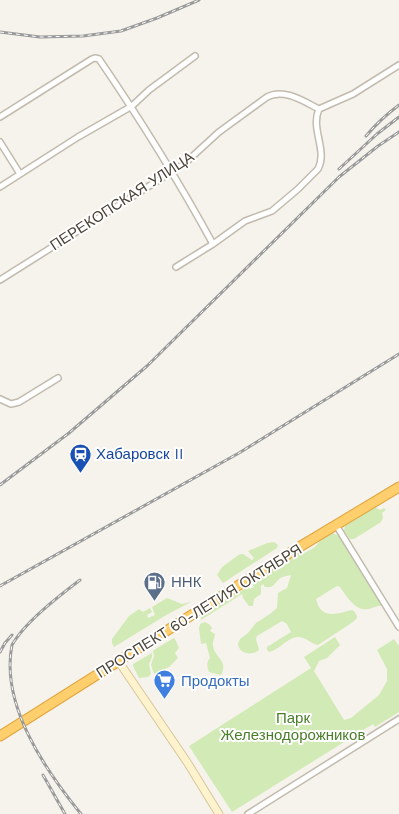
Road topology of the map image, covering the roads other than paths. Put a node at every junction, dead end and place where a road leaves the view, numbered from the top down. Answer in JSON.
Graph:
{"nodes":[{"id":1,"x":195,"y":56,"type":"dead end"},
{"id":2,"x":399,"y":65,"type":"edge"},
{"id":3,"x":132,"y":106,"type":"junction"},
{"id":4,"x":319,"y":110,"type":"junction"},
{"id":5,"x":0,"y":117,"type":"edge"},
{"id":6,"x":0,"y":142,"type":"edge"},
{"id":7,"x":172,"y":171,"type":"junction"},
{"id":8,"x":20,"y":174,"type":"junction"},
{"id":9,"x":0,"y":187,"type":"edge"},
{"id":10,"x":213,"y":244,"type":"junction"},
{"id":11,"x":176,"y":267,"type":"dead end"},
{"id":12,"x":0,"y":280,"type":"edge"},
{"id":13,"x":58,"y":378,"type":"dead end"},
{"id":14,"x":0,"y":399,"type":"edge"},
{"id":15,"x":399,"y":487,"type":"edge"},
{"id":16,"x":336,"y":525,"type":"junction"},
{"id":17,"x":399,"y":627,"type":"edge"},
{"id":18,"x":119,"y":662,"type":"junction"},
{"id":19,"x":399,"y":719,"type":"edge"},
{"id":20,"x":0,"y":736,"type":"edge"},
{"id":21,"x":219,"y":814,"type":"edge"},
{"id":22,"x":248,"y":814,"type":"edge"}],
"edges":[{"from":1,"to":3,"type":"street"},
{"from":2,"to":4,"type":"street"},
{"from":3,"to":5,"type":"street"},
{"from":3,"to":7,"type":"street"},
{"from":3,"to":8,"type":"street"},
{"from":4,"to":7,"type":"street","name":"ПЕРЕКОПСКАЯ УЛИЦА"},
{"from":4,"to":10,"type":"street"},
{"from":6,"to":8,"type":"street"},
{"from":7,"to":10,"type":"street"},
{"from":7,"to":12,"type":"street","name":"ПЕРЕКОПСКАЯ УЛИЦА"},
{"from":8,"to":9,"type":"street"},
{"from":10,"to":11,"type":"street"},
{"from":13,"to":14,"type":"street"},
{"from":15,"to":16,"type":"highway","name":"ПРОСПЕКТ 60-ЛЕТИЯ ОКТЯБРЯ"},
{"from":16,"to":17,"type":"street"},
{"from":16,"to":18,"type":"highway","name":"ПРОСПЕКТ 60-ЛЕТИЯ ОКТЯБРЯ"},
{"from":18,"to":20,"type":"highway","name":"ПРОСПЕКТ 60-ЛЕТИЯ ОКТЯБРЯ"},
{"from":18,"to":21,"type":"street"},
{"from":19,"to":22,"type":"street"}]}
